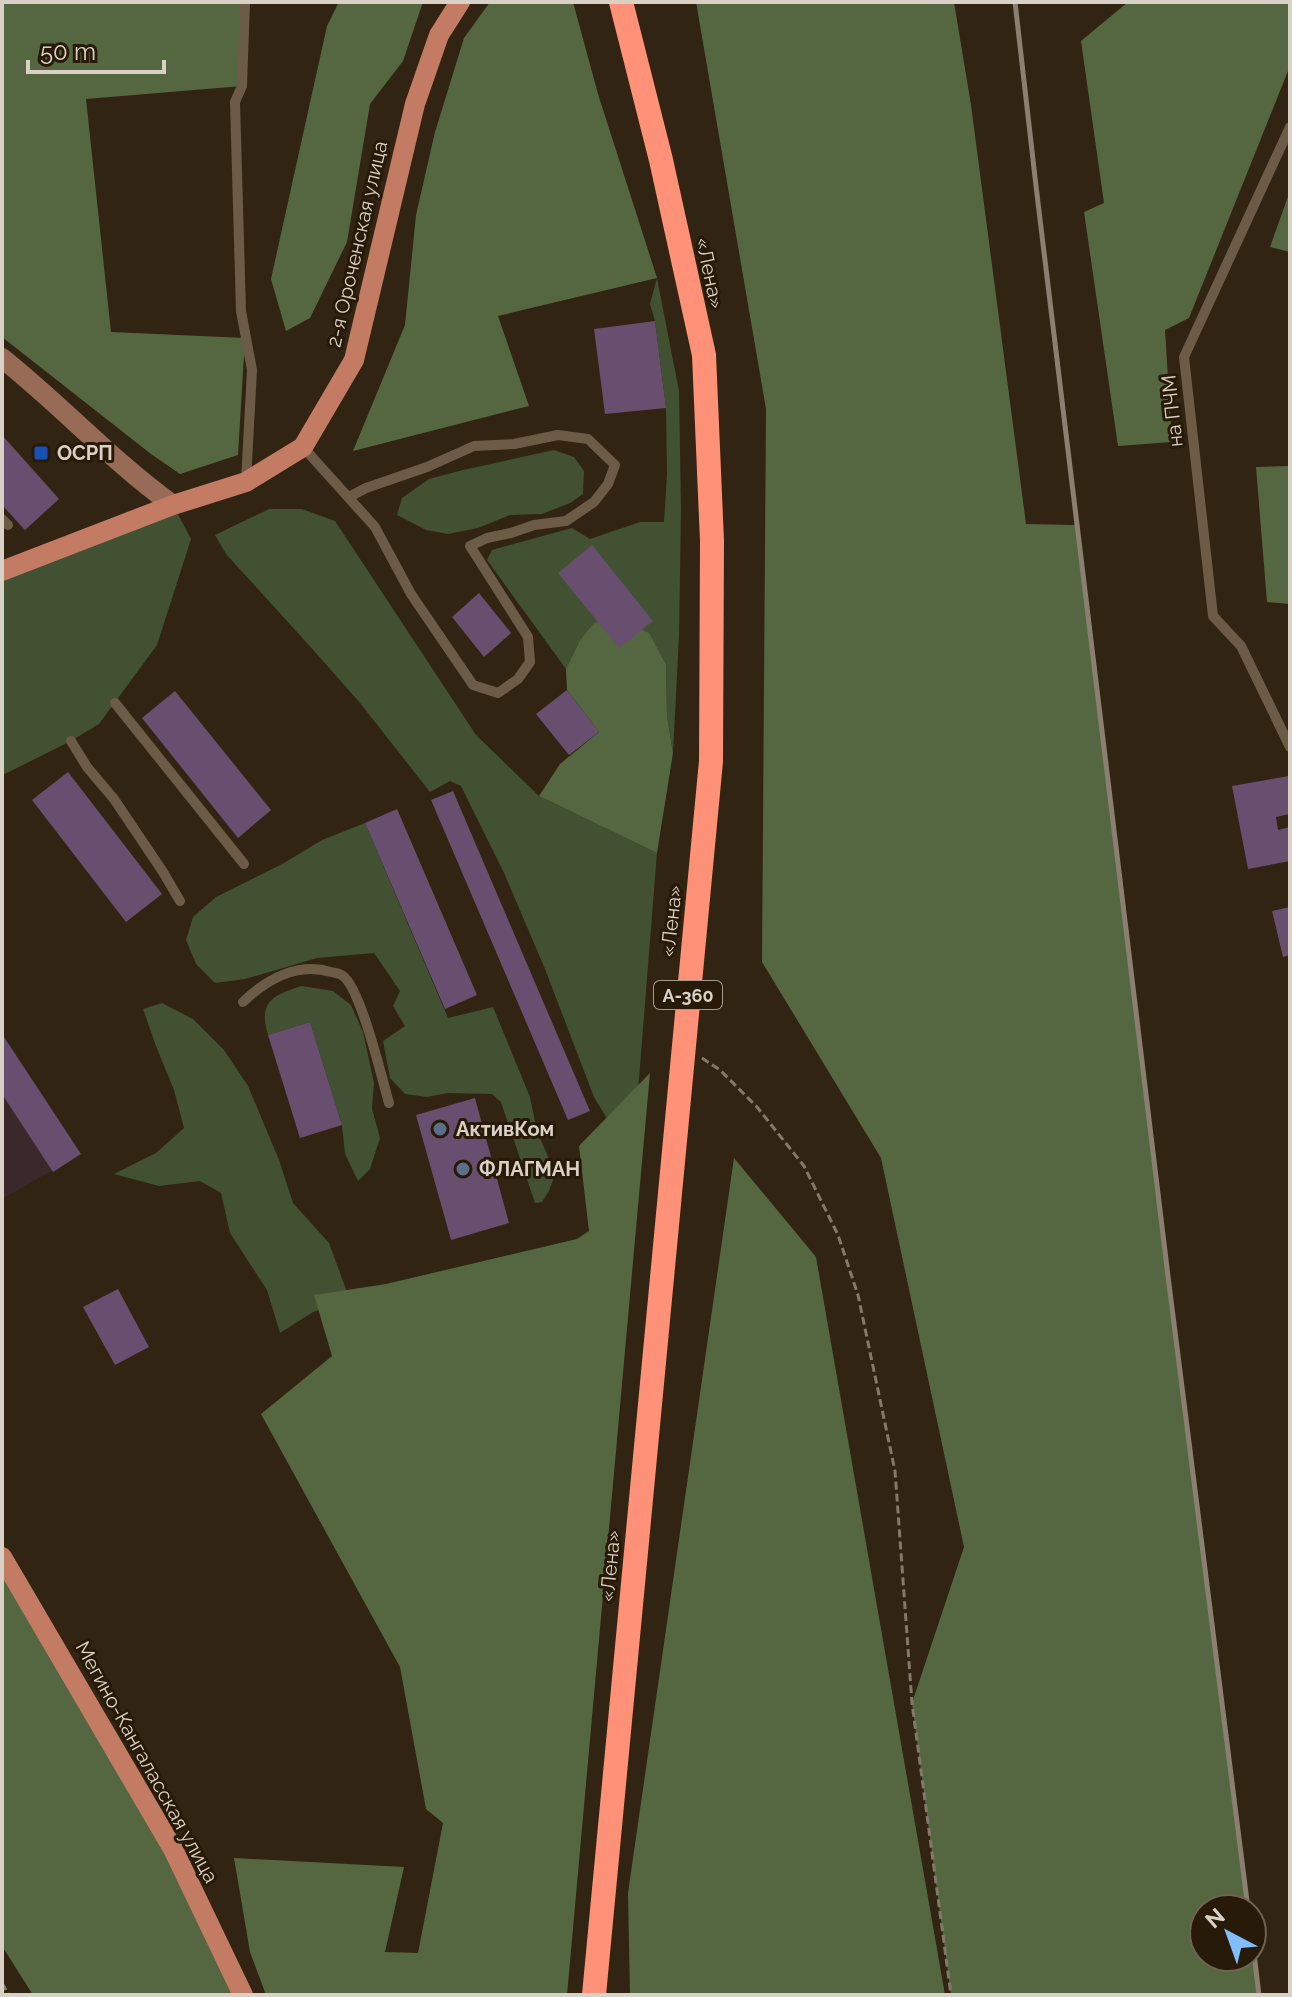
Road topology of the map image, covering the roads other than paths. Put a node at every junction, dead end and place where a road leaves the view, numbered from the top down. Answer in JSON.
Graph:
{"nodes":[{"id":1,"x":245,"y":2,"type":"edge"},
{"id":2,"x":460,"y":2,"type":"edge"},
{"id":3,"x":621,"y":2,"type":"edge"},
{"id":4,"x":1290,"y":127,"type":"edge"},
{"id":5,"x":2,"y":358,"type":"edge"},
{"id":6,"x":303,"y":447,"type":"junction"},
{"id":7,"x":246,"y":482,"type":"junction"},
{"id":8,"x":349,"y":497,"type":"junction"},
{"id":9,"x":173,"y":505,"type":"junction"},
{"id":10,"x":2,"y":571,"type":"edge"},
{"id":11,"x":115,"y":703,"type":"dead end"},
{"id":12,"x":71,"y":741,"type":"dead end"},
{"id":13,"x":1290,"y":747,"type":"edge"},
{"id":14,"x":244,"y":864,"type":"dead end"},
{"id":15,"x":180,"y":901,"type":"dead end"},
{"id":16,"x":243,"y":1002,"type":"dead end"},
{"id":17,"x":389,"y":1103,"type":"dead end"},
{"id":18,"x":2,"y":1557,"type":"edge"},
{"id":19,"x":243,"y":1995,"type":"edge"},
{"id":20,"x":594,"y":1995,"type":"edge"}],
"edges":[{"from":1,"to":7,"type":"lane"},
{"from":2,"to":6,"type":"main road","name":"2-я Ороченская улица"},
{"from":3,"to":20,"type":"highway","name":"«Лена»","number":"А-360"},
{"from":4,"to":13,"type":"lane","name":"на ПЧМ"},
{"from":5,"to":9,"type":"main road"},
{"from":6,"to":7,"type":"main road","name":"2-я Ороченская улица"},
{"from":6,"to":8,"type":"lane"},
{"from":7,"to":9,"type":"main road","name":"2-я Ороченская улица"},
{"from":8,"to":8,"type":"lane"},
{"from":9,"to":10,"type":"main road","name":"2-я Ороченская улица"},
{"from":11,"to":14,"type":"lane"},
{"from":12,"to":15,"type":"lane"},
{"from":16,"to":17,"type":"lane"},
{"from":18,"to":19,"type":"main road","name":"Мегино-Кангаласская улица"}]}
